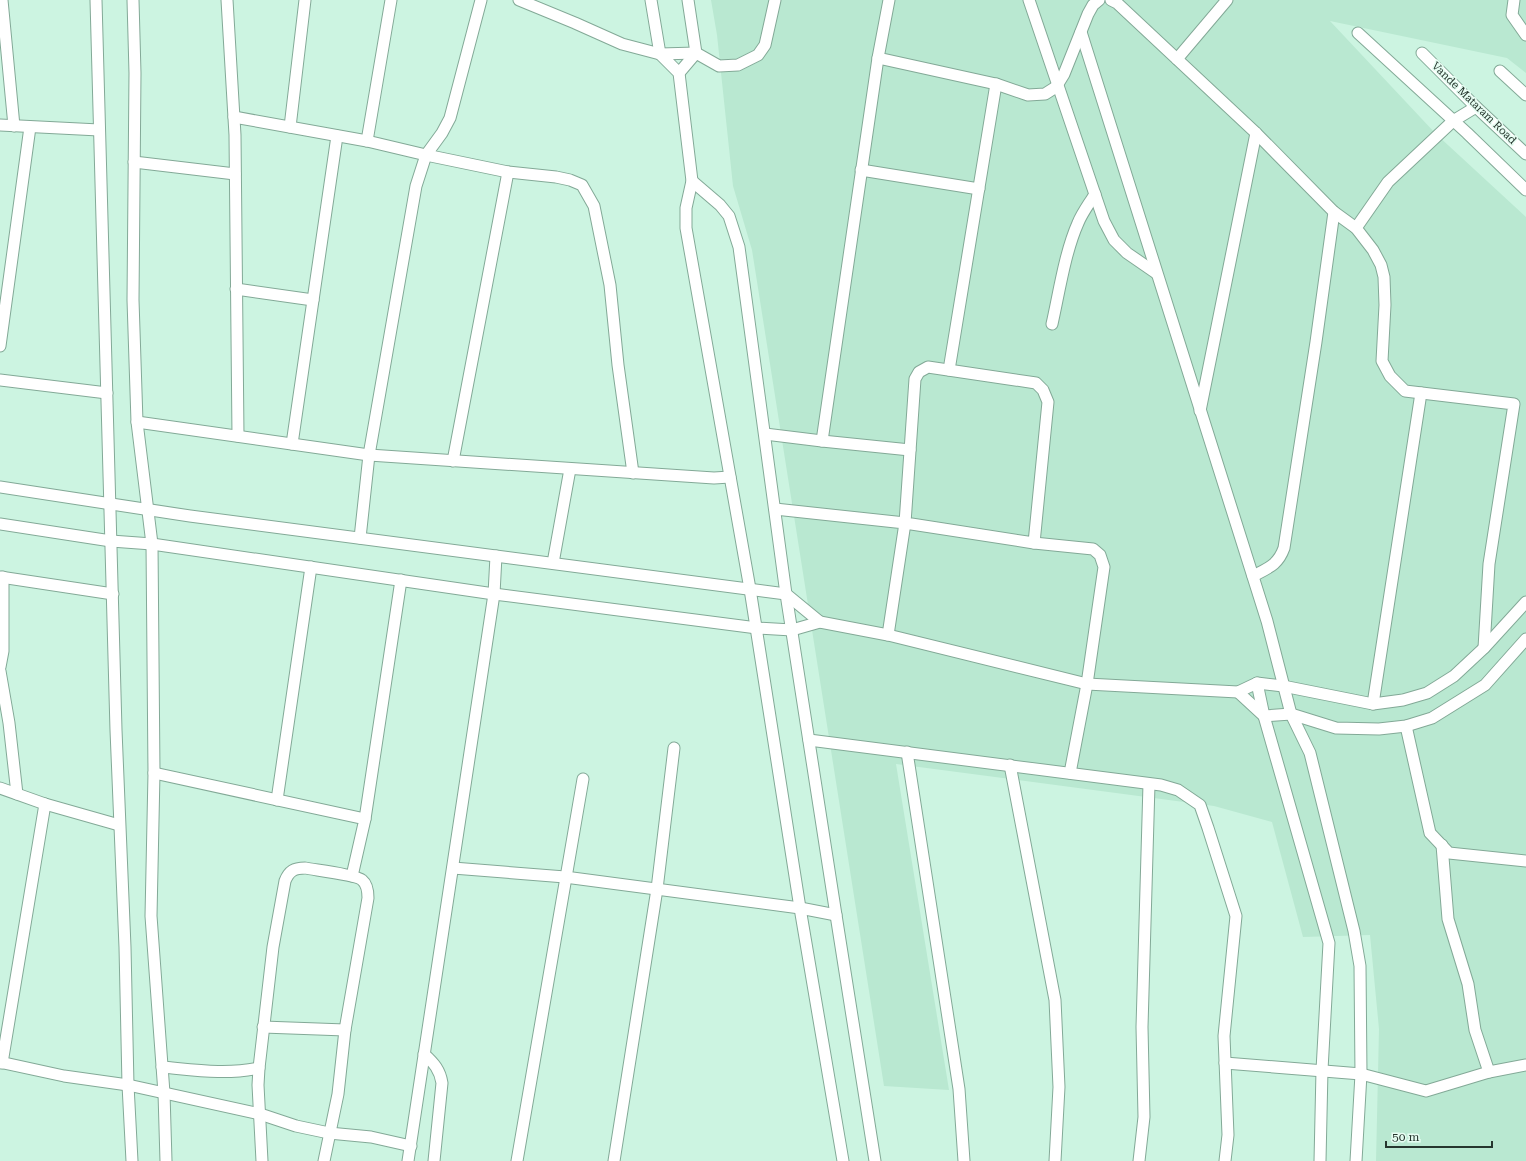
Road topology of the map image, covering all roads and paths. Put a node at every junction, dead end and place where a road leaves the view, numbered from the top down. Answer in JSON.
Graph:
{"nodes":[{"id":1,"x":2,"y":0,"type":"edge"},
{"id":2,"x":96,"y":0,"type":"edge"},
{"id":3,"x":133,"y":0,"type":"edge"},
{"id":4,"x":228,"y":0,"type":"edge"},
{"id":5,"x":305,"y":0,"type":"edge"},
{"id":6,"x":391,"y":0,"type":"edge"},
{"id":7,"x":481,"y":0,"type":"edge"},
{"id":8,"x":519,"y":0,"type":"edge"},
{"id":9,"x":651,"y":0,"type":"edge"},
{"id":10,"x":688,"y":0,"type":"edge"},
{"id":11,"x":774,"y":0,"type":"edge"},
{"id":12,"x":890,"y":0,"type":"edge"},
{"id":13,"x":1029,"y":0,"type":"edge"},
{"id":14,"x":1099,"y":0,"type":"edge"},
{"id":15,"x":1111,"y":0,"type":"edge"},
{"id":16,"x":1227,"y":0,"type":"edge"},
{"id":17,"x":1514,"y":0,"type":"edge"},
{"id":18,"x":1081,"y":32,"type":"junction"},
{"id":19,"x":1358,"y":33,"type":"dead end"},
{"id":20,"x":1526,"y":35,"type":"edge"},
{"id":21,"x":696,"y":53,"type":"junction"},
{"id":22,"x":1422,"y":53,"type":"dead end"},
{"id":23,"x":660,"y":54,"type":"junction"},
{"id":24,"x":878,"y":58,"type":"junction"},
{"id":25,"x":1178,"y":59,"type":"junction"},
{"id":26,"x":1500,"y":71,"type":"dead end"},
{"id":27,"x":680,"y":74,"type":"junction"},
{"id":28,"x":1058,"y":83,"type":"junction"},
{"id":29,"x":996,"y":84,"type":"junction"},
{"id":30,"x":1526,"y":95,"type":"edge"},
{"id":31,"x":1476,"y":107,"type":"junction"},
{"id":32,"x":234,"y":117,"type":"junction"},
{"id":33,"x":1454,"y":121,"type":"junction"},
{"id":34,"x":0,"y":125,"type":"edge"},
{"id":35,"x":14,"y":126,"type":"junction"},
{"id":36,"x":30,"y":127,"type":"junction"},
{"id":37,"x":290,"y":127,"type":"junction"},
{"id":38,"x":99,"y":130,"type":"junction"},
{"id":39,"x":1256,"y":133,"type":"junction"},
{"id":40,"x":337,"y":136,"type":"junction"},
{"id":41,"x":367,"y":141,"type":"junction"},
{"id":42,"x":1526,"y":154,"type":"edge"},
{"id":43,"x":426,"y":155,"type":"junction"},
{"id":44,"x":134,"y":162,"type":"junction"},
{"id":45,"x":861,"y":170,"type":"junction"},
{"id":46,"x":508,"y":172,"type":"junction"},
{"id":47,"x":235,"y":174,"type":"junction"},
{"id":48,"x":692,"y":181,"type":"junction"},
{"id":49,"x":979,"y":189,"type":"junction"},
{"id":50,"x":1526,"y":190,"type":"edge"},
{"id":51,"x":1095,"y":194,"type":"junction"},
{"id":52,"x":1334,"y":212,"type":"junction"},
{"id":53,"x":1356,"y":228,"type":"junction"},
{"id":54,"x":1156,"y":273,"type":"junction"},
{"id":55,"x":236,"y":289,"type":"junction"},
{"id":56,"x":313,"y":300,"type":"junction"},
{"id":57,"x":1052,"y":324,"type":"dead end"},
{"id":58,"x":0,"y":346,"type":"edge"},
{"id":59,"x":949,"y":370,"type":"junction"},
{"id":60,"x":0,"y":380,"type":"edge"},
{"id":61,"x":107,"y":393,"type":"junction"},
{"id":62,"x":1421,"y":393,"type":"junction"},
{"id":63,"x":1200,"y":412,"type":"junction"},
{"id":64,"x":137,"y":422,"type":"junction"},
{"id":65,"x":765,"y":434,"type":"junction"},
{"id":66,"x":238,"y":436,"type":"junction"},
{"id":67,"x":822,"y":441,"type":"junction"},
{"id":68,"x":292,"y":444,"type":"junction"},
{"id":69,"x":910,"y":450,"type":"junction"},
{"id":70,"x":369,"y":455,"type":"junction"},
{"id":71,"x":453,"y":461,"type":"junction"},
{"id":72,"x":570,"y":469,"type":"junction"},
{"id":73,"x":633,"y":473,"type":"junction"},
{"id":74,"x":730,"y":478,"type":"junction"},
{"id":75,"x":0,"y":487,"type":"edge"},
{"id":76,"x":110,"y":503,"type":"junction"},
{"id":77,"x":149,"y":509,"type":"junction"},
{"id":78,"x":775,"y":509,"type":"junction"},
{"id":79,"x":905,"y":522,"type":"junction"},
{"id":80,"x":0,"y":524,"type":"edge"},
{"id":81,"x":360,"y":538,"type":"junction"},
{"id":82,"x":111,"y":541,"type":"junction"},
{"id":83,"x":1034,"y":543,"type":"junction"},
{"id":84,"x":152,"y":544,"type":"junction"},
{"id":85,"x":496,"y":556,"type":"junction"},
{"id":86,"x":553,"y":563,"type":"junction"},
{"id":87,"x":311,"y":567,"type":"junction"},
{"id":88,"x":1253,"y":576,"type":"junction"},
{"id":89,"x":2,"y":577,"type":"edge"},
{"id":90,"x":401,"y":580,"type":"junction"},
{"id":91,"x":750,"y":589,"type":"junction"},
{"id":92,"x":112,"y":594,"type":"junction"},
{"id":93,"x":494,"y":594,"type":"junction"},
{"id":94,"x":786,"y":594,"type":"junction"},
{"id":95,"x":1526,"y":602,"type":"edge"},
{"id":96,"x":820,"y":622,"type":"junction"},
{"id":97,"x":757,"y":628,"type":"junction"},
{"id":98,"x":792,"y":630,"type":"junction"},
{"id":99,"x":888,"y":635,"type":"junction"},
{"id":100,"x":1526,"y":639,"type":"edge"},
{"id":101,"x":1484,"y":648,"type":"junction"},
{"id":102,"x":0,"y":666,"type":"edge"},
{"id":103,"x":0,"y":671,"type":"edge"},
{"id":104,"x":1257,"y":683,"type":"junction"},
{"id":105,"x":1087,"y":684,"type":"junction"},
{"id":106,"x":1283,"y":686,"type":"junction"},
{"id":107,"x":1238,"y":692,"type":"junction"},
{"id":108,"x":1373,"y":704,"type":"junction"},
{"id":109,"x":1291,"y":714,"type":"junction"},
{"id":110,"x":1264,"y":716,"type":"junction"},
{"id":111,"x":1406,"y":726,"type":"junction"},
{"id":112,"x":809,"y":740,"type":"junction"},
{"id":113,"x":674,"y":748,"type":"dead end"},
{"id":114,"x":907,"y":752,"type":"junction"},
{"id":115,"x":1010,"y":765,"type":"junction"},
{"id":116,"x":154,"y":773,"type":"junction"},
{"id":117,"x":1070,"y":773,"type":"junction"},
{"id":118,"x":583,"y":779,"type":"dead end"},
{"id":119,"x":1149,"y":784,"type":"junction"},
{"id":120,"x":0,"y":788,"type":"edge"},
{"id":121,"x":16,"y":794,"type":"junction"},
{"id":122,"x":277,"y":800,"type":"junction"},
{"id":123,"x":45,"y":804,"type":"junction"},
{"id":124,"x":365,"y":819,"type":"junction"},
{"id":125,"x":119,"y":825,"type":"junction"},
{"id":126,"x":1442,"y":845,"type":"junction"},
{"id":127,"x":1526,"y":861,"type":"edge"},
{"id":128,"x":453,"y":868,"type":"junction"},
{"id":129,"x":352,"y":876,"type":"junction"},
{"id":130,"x":566,"y":877,"type":"junction"},
{"id":131,"x":657,"y":889,"type":"junction"},
{"id":132,"x":800,"y":908,"type":"junction"},
{"id":133,"x":836,"y":915,"type":"junction"},
{"id":134,"x":263,"y":1027,"type":"junction"},
{"id":135,"x":345,"y":1030,"type":"junction"},
{"id":136,"x":424,"y":1054,"type":"junction"},
{"id":137,"x":1225,"y":1062,"type":"junction"},
{"id":138,"x":1,"y":1063,"type":"edge"},
{"id":139,"x":1526,"y":1065,"type":"edge"},
{"id":140,"x":162,"y":1067,"type":"junction"},
{"id":141,"x":259,"y":1068,"type":"junction"},
{"id":142,"x":1322,"y":1070,"type":"junction"},
{"id":143,"x":1489,"y":1072,"type":"junction"},
{"id":144,"x":1361,"y":1074,"type":"junction"},
{"id":145,"x":128,"y":1085,"type":"junction"},
{"id":146,"x":164,"y":1093,"type":"junction"},
{"id":147,"x":260,"y":1114,"type":"junction"},
{"id":148,"x":329,"y":1133,"type":"junction"},
{"id":149,"x":411,"y":1146,"type":"junction"},
{"id":150,"x":132,"y":1161,"type":"edge"},
{"id":151,"x":166,"y":1161,"type":"edge"},
{"id":152,"x":262,"y":1161,"type":"edge"},
{"id":153,"x":324,"y":1161,"type":"edge"},
{"id":154,"x":408,"y":1161,"type":"edge"},
{"id":155,"x":434,"y":1161,"type":"edge"},
{"id":156,"x":517,"y":1161,"type":"edge"},
{"id":157,"x":614,"y":1161,"type":"edge"},
{"id":158,"x":843,"y":1161,"type":"edge"},
{"id":159,"x":875,"y":1161,"type":"edge"},
{"id":160,"x":964,"y":1161,"type":"edge"},
{"id":161,"x":1055,"y":1161,"type":"edge"},
{"id":162,"x":1139,"y":1161,"type":"edge"},
{"id":163,"x":1225,"y":1161,"type":"edge"},
{"id":164,"x":1320,"y":1161,"type":"edge"},
{"id":165,"x":1356,"y":1161,"type":"edge"}],
"edges":[{"from":1,"to":35,"type":"street"},
{"from":2,"to":38,"type":"street"},
{"from":3,"to":44,"type":"street"},
{"from":4,"to":32,"type":"street"},
{"from":5,"to":37,"type":"street"},
{"from":6,"to":41,"type":"street"},
{"from":7,"to":43,"type":"street"},
{"from":8,"to":23,"type":"street"},
{"from":9,"to":23,"type":"street"},
{"from":10,"to":21,"type":"street"},
{"from":11,"to":21,"type":"street"},
{"from":12,"to":24,"type":"street"},
{"from":13,"to":28,"type":"street"},
{"from":14,"to":18,"type":"street"},
{"from":15,"to":25,"type":"street"},
{"from":16,"to":25,"type":"street"},
{"from":17,"to":20,"type":"street"},
{"from":18,"to":28,"type":"street"},
{"from":18,"to":54,"type":"street"},
{"from":19,"to":33,"type":"street"},
{"from":21,"to":23,"type":"street"},
{"from":21,"to":27,"type":"street"},
{"from":22,"to":31,"type":"street","name":"Vande Mataram Road"},
{"from":23,"to":27,"type":"street"},
{"from":24,"to":29,"type":"street"},
{"from":24,"to":45,"type":"street"},
{"from":25,"to":39,"type":"street"},
{"from":26,"to":30,"type":"street"},
{"from":27,"to":48,"type":"street"},
{"from":28,"to":29,"type":"street"},
{"from":28,"to":51,"type":"street"},
{"from":29,"to":49,"type":"street"},
{"from":31,"to":33,"type":"street"},
{"from":31,"to":42,"type":"street","name":"Vande Mataram Road"},
{"from":32,"to":37,"type":"street"},
{"from":32,"to":47,"type":"street"},
{"from":33,"to":50,"type":"street"},
{"from":33,"to":53,"type":"street"},
{"from":34,"to":35,"type":"street"},
{"from":35,"to":36,"type":"street"},
{"from":36,"to":38,"type":"street"},
{"from":36,"to":58,"type":"street"},
{"from":37,"to":40,"type":"street"},
{"from":38,"to":61,"type":"street"},
{"from":39,"to":52,"type":"street"},
{"from":39,"to":63,"type":"street"},
{"from":40,"to":41,"type":"street"},
{"from":40,"to":56,"type":"street"},
{"from":41,"to":43,"type":"street"},
{"from":43,"to":46,"type":"street"},
{"from":43,"to":70,"type":"street"},
{"from":44,"to":47,"type":"street"},
{"from":44,"to":64,"type":"street"},
{"from":45,"to":49,"type":"street"},
{"from":45,"to":67,"type":"street"},
{"from":46,"to":71,"type":"street"},
{"from":46,"to":73,"type":"street"},
{"from":47,"to":55,"type":"street"},
{"from":48,"to":65,"type":"street"},
{"from":48,"to":74,"type":"street"},
{"from":49,"to":59,"type":"street"},
{"from":51,"to":54,"type":"street"},
{"from":51,"to":57,"type":"street"},
{"from":52,"to":53,"type":"street"},
{"from":52,"to":88,"type":"street"},
{"from":53,"to":62,"type":"street"},
{"from":54,"to":63,"type":"street"},
{"from":55,"to":56,"type":"street"},
{"from":55,"to":66,"type":"street"},
{"from":56,"to":68,"type":"street"},
{"from":59,"to":69,"type":"street"},
{"from":59,"to":83,"type":"street"},
{"from":60,"to":61,"type":"street"},
{"from":61,"to":76,"type":"street"},
{"from":62,"to":101,"type":"street"},
{"from":62,"to":108,"type":"street"},
{"from":63,"to":88,"type":"street"},
{"from":64,"to":66,"type":"street"},
{"from":64,"to":77,"type":"street"},
{"from":65,"to":67,"type":"street"},
{"from":65,"to":78,"type":"street"},
{"from":66,"to":68,"type":"street"},
{"from":67,"to":69,"type":"street"},
{"from":68,"to":70,"type":"street"},
{"from":69,"to":79,"type":"street"},
{"from":70,"to":71,"type":"street"},
{"from":70,"to":81,"type":"street"},
{"from":71,"to":72,"type":"street"},
{"from":72,"to":73,"type":"street"},
{"from":72,"to":86,"type":"street"},
{"from":73,"to":74,"type":"street"},
{"from":74,"to":91,"type":"street"},
{"from":75,"to":76,"type":"street"},
{"from":76,"to":77,"type":"street"},
{"from":76,"to":82,"type":"street"},
{"from":77,"to":81,"type":"street"},
{"from":77,"to":84,"type":"street"},
{"from":78,"to":79,"type":"street"},
{"from":78,"to":94,"type":"street"},
{"from":79,"to":83,"type":"street"},
{"from":79,"to":99,"type":"street"},
{"from":80,"to":82,"type":"street"},
{"from":81,"to":85,"type":"street"},
{"from":82,"to":84,"type":"street"},
{"from":82,"to":92,"type":"street"},
{"from":83,"to":105,"type":"street"},
{"from":84,"to":87,"type":"street"},
{"from":84,"to":116,"type":"street"},
{"from":85,"to":86,"type":"street"},
{"from":85,"to":93,"type":"street"},
{"from":86,"to":91,"type":"street"},
{"from":87,"to":90,"type":"street"},
{"from":87,"to":122,"type":"street"},
{"from":88,"to":106,"type":"street"},
{"from":89,"to":92,"type":"street"},
{"from":89,"to":102,"type":"street"},
{"from":90,"to":93,"type":"street"},
{"from":90,"to":124,"type":"street"},
{"from":91,"to":94,"type":"street"},
{"from":91,"to":97,"type":"street"},
{"from":92,"to":125,"type":"street"},
{"from":93,"to":97,"type":"street"},
{"from":93,"to":128,"type":"street"},
{"from":94,"to":96,"type":"street"},
{"from":94,"to":98,"type":"street"},
{"from":95,"to":101,"type":"street"},
{"from":96,"to":98,"type":"street"},
{"from":96,"to":99,"type":"street"},
{"from":97,"to":98,"type":"street"},
{"from":97,"to":132,"type":"street"},
{"from":98,"to":112,"type":"street"},
{"from":99,"to":105,"type":"street"},
{"from":100,"to":111,"type":"street"},
{"from":101,"to":108,"type":"street"},
{"from":103,"to":121,"type":"street"},
{"from":104,"to":106,"type":"street"},
{"from":104,"to":107,"type":"street"},
{"from":104,"to":110,"type":"street"},
{"from":105,"to":107,"type":"street"},
{"from":105,"to":117,"type":"street"},
{"from":106,"to":108,"type":"street"},
{"from":106,"to":109,"type":"street"},
{"from":107,"to":110,"type":"street"},
{"from":109,"to":110,"type":"street"},
{"from":109,"to":111,"type":"street"},
{"from":109,"to":144,"type":"street"},
{"from":110,"to":142,"type":"street"},
{"from":111,"to":126,"type":"street"},
{"from":112,"to":114,"type":"street"},
{"from":112,"to":133,"type":"street"},
{"from":113,"to":131,"type":"street"},
{"from":114,"to":115,"type":"street"},
{"from":114,"to":160,"type":"street"},
{"from":115,"to":117,"type":"street"},
{"from":115,"to":161,"type":"street"},
{"from":116,"to":122,"type":"street"},
{"from":116,"to":140,"type":"street"},
{"from":117,"to":119,"type":"street"},
{"from":118,"to":130,"type":"street"},
{"from":119,"to":137,"type":"street"},
{"from":119,"to":162,"type":"street"},
{"from":120,"to":121,"type":"street"},
{"from":121,"to":123,"type":"street"},
{"from":122,"to":124,"type":"street"},
{"from":123,"to":125,"type":"street"},
{"from":123,"to":138,"type":"street"},
{"from":124,"to":129,"type":"street"},
{"from":125,"to":145,"type":"street"},
{"from":126,"to":127,"type":"street"},
{"from":126,"to":143,"type":"street"},
{"from":128,"to":130,"type":"street"},
{"from":128,"to":136,"type":"street"},
{"from":129,"to":134,"type":"street"},
{"from":129,"to":135,"type":"street"},
{"from":130,"to":131,"type":"street"},
{"from":130,"to":156,"type":"street"},
{"from":131,"to":132,"type":"street"},
{"from":131,"to":157,"type":"street"},
{"from":132,"to":133,"type":"street"},
{"from":132,"to":158,"type":"street"},
{"from":133,"to":159,"type":"street"},
{"from":134,"to":135,"type":"street"},
{"from":134,"to":141,"type":"street"},
{"from":135,"to":148,"type":"street"},
{"from":136,"to":149,"type":"street"},
{"from":136,"to":155,"type":"street"},
{"from":137,"to":142,"type":"street"},
{"from":137,"to":163,"type":"street"},
{"from":138,"to":145,"type":"street"},
{"from":139,"to":143,"type":"street"},
{"from":140,"to":141,"type":"street"},
{"from":140,"to":146,"type":"street"},
{"from":141,"to":147,"type":"street"},
{"from":142,"to":144,"type":"street"},
{"from":142,"to":164,"type":"street"},
{"from":143,"to":144,"type":"street"},
{"from":144,"to":165,"type":"street"},
{"from":145,"to":146,"type":"street"},
{"from":145,"to":150,"type":"street"},
{"from":146,"to":147,"type":"street"},
{"from":146,"to":151,"type":"street"},
{"from":147,"to":148,"type":"street"},
{"from":147,"to":152,"type":"street"},
{"from":148,"to":149,"type":"street"},
{"from":148,"to":153,"type":"street"},
{"from":149,"to":154,"type":"street"}]}
